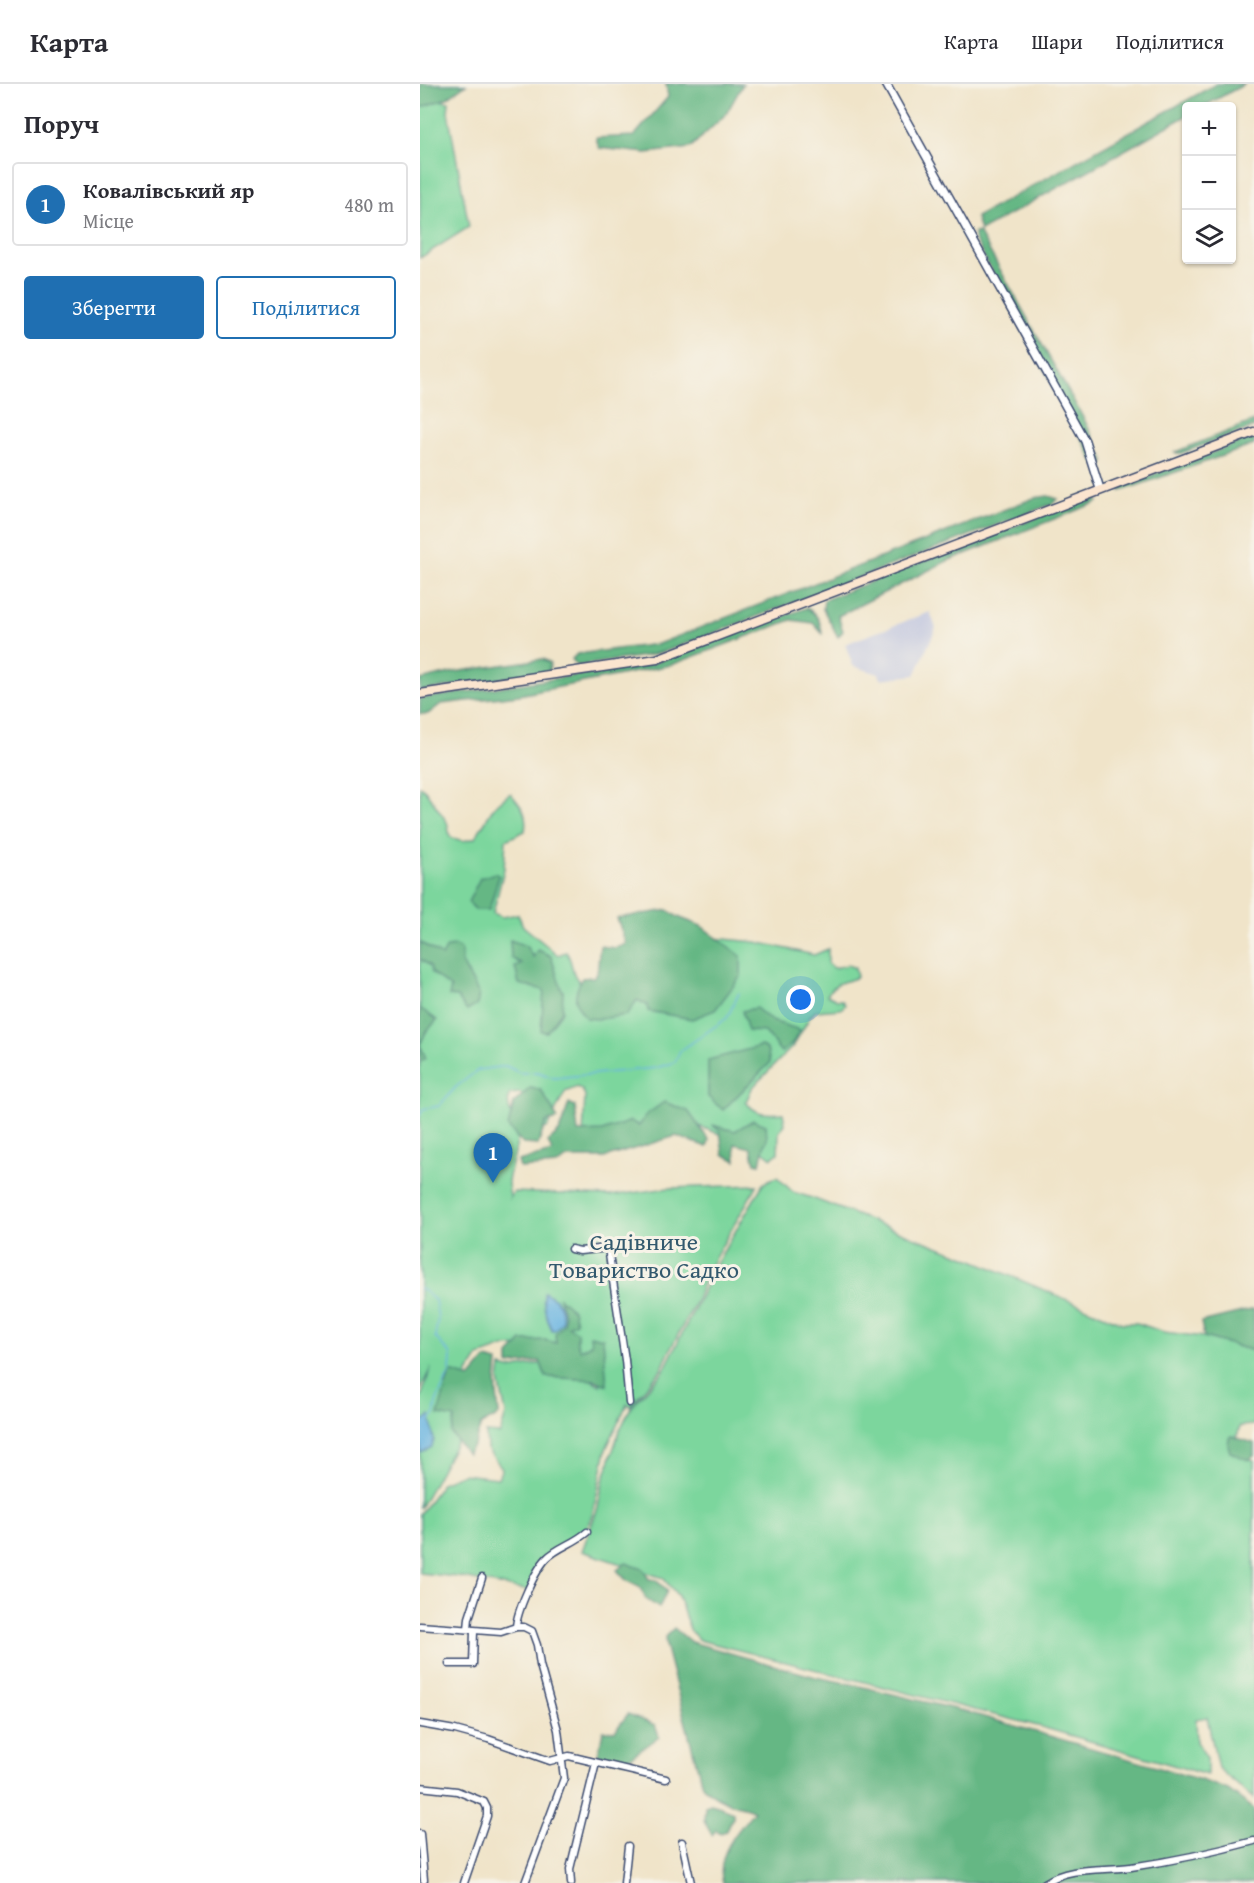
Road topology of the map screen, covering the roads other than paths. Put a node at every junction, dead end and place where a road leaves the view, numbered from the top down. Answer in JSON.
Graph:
{"nodes":[{"id":1,"x":886,"y":84,"type":"edge"},
{"id":2,"x":1254,"y":432,"type":"edge"},
{"id":3,"x":1100,"y":489,"type":"junction"},
{"id":4,"x":420,"y":694,"type":"edge"},
{"id":5,"x":571,"y":1249,"type":"dead end"},
{"id":6,"x":629,"y":1403,"type":"dead end"},
{"id":7,"x":587,"y":1532,"type":"dead end"},
{"id":8,"x":482,"y":1578,"type":"dead end"},
{"id":9,"x":420,"y":1626,"type":"edge"},
{"id":10,"x":516,"y":1627,"type":"junction"},
{"id":11,"x":471,"y":1630,"type":"junction"},
{"id":12,"x":449,"y":1664,"type":"dead end"},
{"id":13,"x":420,"y":1724,"type":"edge"},
{"id":14,"x":560,"y":1758,"type":"junction"},
{"id":15,"x":596,"y":1763,"type":"junction"},
{"id":16,"x":666,"y":1779,"type":"dead end"},
{"id":17,"x":420,"y":1786,"type":"edge"},
{"id":18,"x":420,"y":1834,"type":"edge"},
{"id":19,"x":1254,"y":1841,"type":"edge"},
{"id":20,"x":682,"y":1842,"type":"dead end"},
{"id":21,"x":628,"y":1846,"type":"dead end"},
{"id":22,"x":424,"y":1880,"type":"dead end"},
{"id":23,"x":464,"y":1883,"type":"edge"},
{"id":24,"x":525,"y":1883,"type":"edge"},
{"id":25,"x":571,"y":1883,"type":"edge"},
{"id":26,"x":624,"y":1883,"type":"edge"},
{"id":27,"x":691,"y":1883,"type":"edge"},
{"id":28,"x":1045,"y":1883,"type":"edge"}],
"edges":[{"from":1,"to":3,"type":"street"},
{"from":2,"to":3,"type":"main road"},
{"from":3,"to":4,"type":"main road"},
{"from":5,"to":6,"type":"street"},
{"from":7,"to":10,"type":"street"},
{"from":8,"to":11,"type":"street"},
{"from":9,"to":11,"type":"street"},
{"from":10,"to":11,"type":"street"},
{"from":10,"to":14,"type":"street"},
{"from":11,"to":12,"type":"street"},
{"from":13,"to":14,"type":"street"},
{"from":14,"to":15,"type":"street"},
{"from":14,"to":24,"type":"street"},
{"from":15,"to":16,"type":"street"},
{"from":15,"to":25,"type":"street"},
{"from":17,"to":23,"type":"street"},
{"from":18,"to":22,"type":"street"},
{"from":19,"to":28,"type":"street"},
{"from":20,"to":27,"type":"street"},
{"from":21,"to":26,"type":"street"}]}
